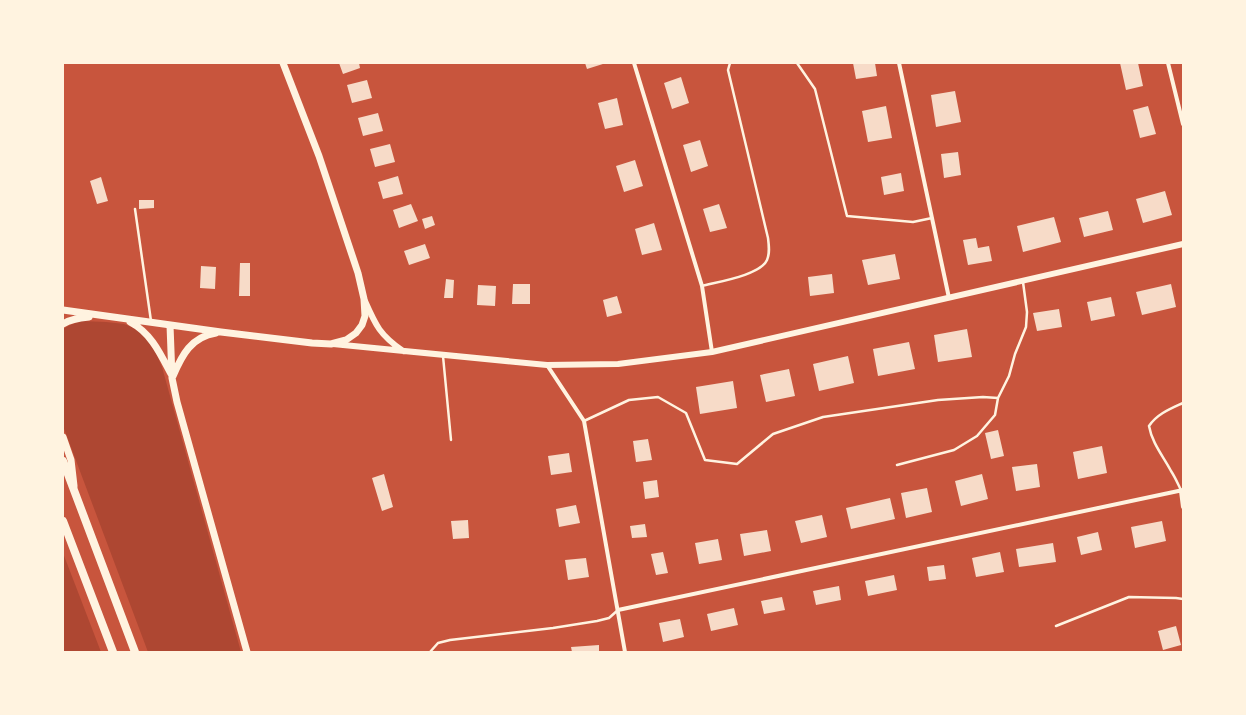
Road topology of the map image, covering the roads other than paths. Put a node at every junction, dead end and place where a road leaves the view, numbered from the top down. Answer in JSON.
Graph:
{"nodes":[{"id":1,"x":283,"y":63,"type":"edge"},
{"id":2,"x":634,"y":63,"type":"edge"},
{"id":3,"x":730,"y":63,"type":"edge"},
{"id":4,"x":797,"y":63,"type":"edge"},
{"id":5,"x":899,"y":63,"type":"edge"},
{"id":6,"x":1168,"y":63,"type":"edge"},
{"id":7,"x":1183,"y":124,"type":"edge"},
{"id":8,"x":135,"y":209,"type":"dead end"},
{"id":9,"x":932,"y":218,"type":"junction"},
{"id":10,"x":1183,"y":244,"type":"edge"},
{"id":11,"x":1023,"y":281,"type":"junction"},
{"id":12,"x":702,"y":286,"type":"junction"},
{"id":13,"x":949,"y":298,"type":"junction"},
{"id":14,"x":364,"y":299,"type":"junction"},
{"id":15,"x":63,"y":310,"type":"edge"},
{"id":16,"x":97,"y":316,"type":"junction"},
{"id":17,"x":126,"y":319,"type":"junction"},
{"id":18,"x":151,"y":322,"type":"junction"},
{"id":19,"x":63,"y":324,"type":"edge"},
{"id":20,"x":170,"y":325,"type":"junction"},
{"id":21,"x":221,"y":332,"type":"junction"},
{"id":22,"x":331,"y":344,"type":"junction"},
{"id":23,"x":404,"y":352,"type":"junction"},
{"id":24,"x":712,"y":352,"type":"junction"},
{"id":25,"x":443,"y":356,"type":"junction"},
{"id":26,"x":547,"y":365,"type":"junction"},
{"id":27,"x":172,"y":378,"type":"junction"},
{"id":28,"x":998,"y":398,"type":"junction"},
{"id":29,"x":1183,"y":404,"type":"edge"},
{"id":30,"x":584,"y":420,"type":"junction"},
{"id":31,"x":63,"y":437,"type":"edge"},
{"id":32,"x":452,"y":440,"type":"dead end"},
{"id":33,"x":63,"y":461,"type":"edge"},
{"id":34,"x":897,"y":465,"type":"dead end"},
{"id":35,"x":1182,"y":491,"type":"edge"},
{"id":36,"x":75,"y":494,"type":"junction"},
{"id":37,"x":1183,"y":507,"type":"edge"},
{"id":38,"x":63,"y":521,"type":"edge"},
{"id":39,"x":1183,"y":600,"type":"edge"},
{"id":40,"x":618,"y":610,"type":"junction"},
{"id":41,"x":1056,"y":626,"type":"dead end"},
{"id":42,"x":113,"y":652,"type":"edge"},
{"id":43,"x":135,"y":652,"type":"edge"},
{"id":44,"x":247,"y":652,"type":"edge"},
{"id":45,"x":430,"y":652,"type":"edge"},
{"id":46,"x":625,"y":652,"type":"edge"}],
"edges":[{"from":1,"to":14,"type":"main road"},
{"from":2,"to":12,"type":"street"},
{"from":3,"to":12,"type":"lane"},
{"from":4,"to":9,"type":"lane"},
{"from":5,"to":9,"type":"street"},
{"from":6,"to":7,"type":"street"},
{"from":8,"to":18,"type":"lane"},
{"from":9,"to":13,"type":"street"},
{"from":10,"to":11,"type":"street"},
{"from":11,"to":13,"type":"street"},
{"from":11,"to":28,"type":"lane"},
{"from":12,"to":24,"type":"street"},
{"from":13,"to":24,"type":"street"},
{"from":14,"to":22,"type":"main road"},
{"from":14,"to":23,"type":"street"},
{"from":15,"to":16,"type":"main road"},
{"from":16,"to":17,"type":"main road"},
{"from":16,"to":19,"type":"main road"},
{"from":17,"to":18,"type":"main road"},
{"from":17,"to":27,"type":"main road"},
{"from":18,"to":20,"type":"main road"},
{"from":20,"to":21,"type":"main road"},
{"from":20,"to":27,"type":"main road"},
{"from":21,"to":22,"type":"main road"},
{"from":21,"to":27,"type":"main road"},
{"from":22,"to":23,"type":"street"},
{"from":23,"to":25,"type":"street"},
{"from":24,"to":26,"type":"street"},
{"from":25,"to":26,"type":"street"},
{"from":25,"to":32,"type":"lane"},
{"from":26,"to":30,"type":"street"},
{"from":27,"to":44,"type":"main road"},
{"from":28,"to":30,"type":"lane"},
{"from":28,"to":34,"type":"lane"},
{"from":29,"to":35,"type":"lane"},
{"from":30,"to":40,"type":"street"},
{"from":31,"to":36,"type":"main road"},
{"from":33,"to":36,"type":"highway"},
{"from":35,"to":37,"type":"street"},
{"from":35,"to":40,"type":"street"},
{"from":36,"to":43,"type":"highway"},
{"from":38,"to":42,"type":"highway"},
{"from":39,"to":41,"type":"lane"},
{"from":40,"to":45,"type":"lane"},
{"from":40,"to":46,"type":"street"}]}
